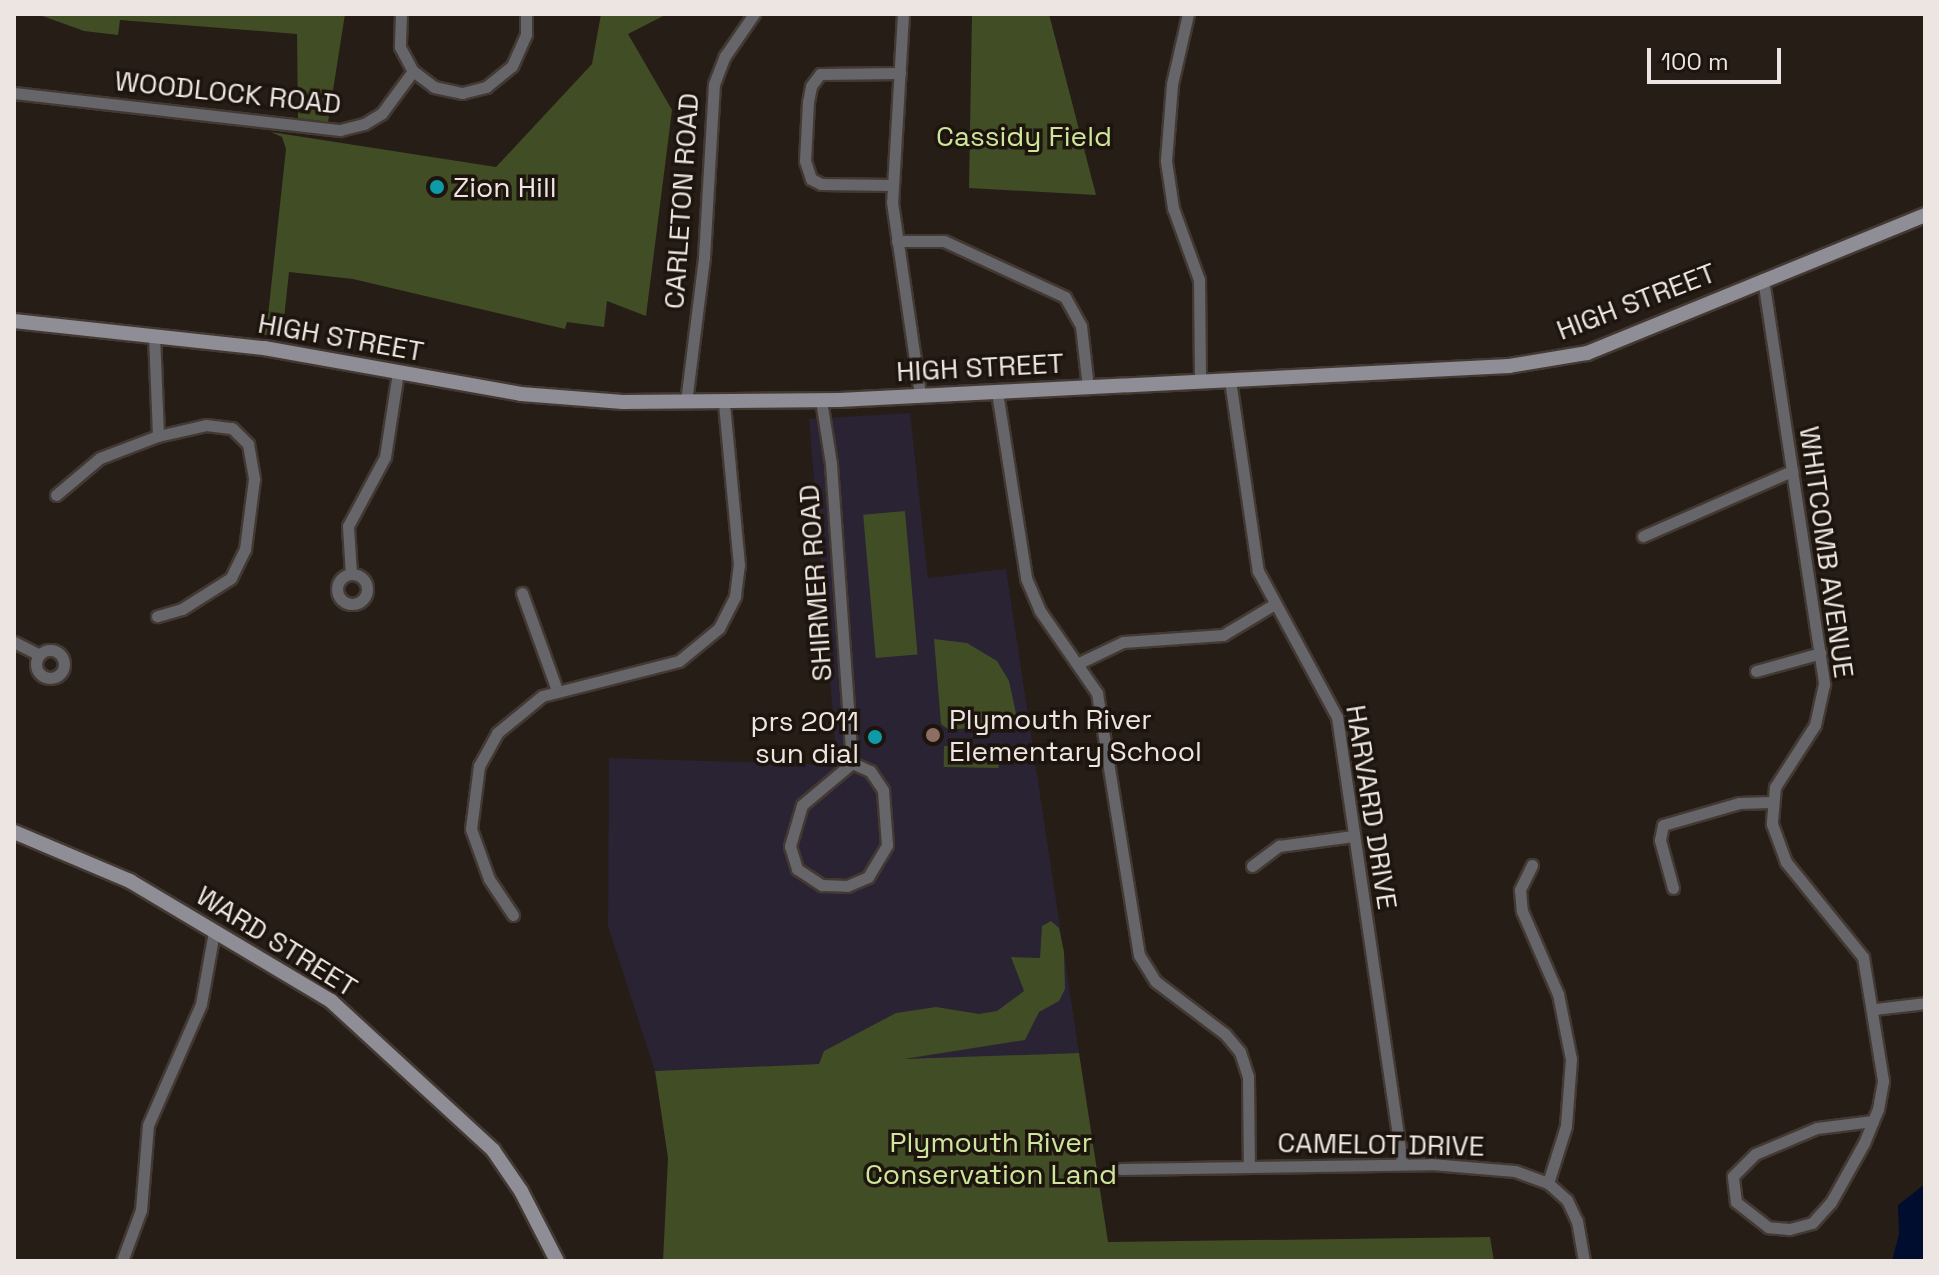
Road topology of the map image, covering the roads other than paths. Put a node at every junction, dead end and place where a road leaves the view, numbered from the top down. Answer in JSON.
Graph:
{"nodes":[{"id":1,"x":401,"y":14,"type":"edge"},
{"id":2,"x":526,"y":14,"type":"edge"},
{"id":3,"x":754,"y":14,"type":"edge"},
{"id":4,"x":903,"y":14,"type":"edge"},
{"id":5,"x":1188,"y":14,"type":"edge"},
{"id":6,"x":413,"y":71,"type":"junction"},
{"id":7,"x":900,"y":73,"type":"junction"},
{"id":8,"x":14,"y":93,"type":"edge"},
{"id":9,"x":892,"y":185,"type":"junction"},
{"id":10,"x":1925,"y":215,"type":"edge"},
{"id":11,"x":897,"y":241,"type":"junction"},
{"id":12,"x":1763,"y":279,"type":"junction"},
{"id":13,"x":14,"y":321,"type":"edge"},
{"id":14,"x":154,"y":335,"type":"junction"},
{"id":15,"x":398,"y":372,"type":"junction"},
{"id":16,"x":1230,"y":380,"type":"junction"},
{"id":17,"x":1200,"y":381,"type":"junction"},
{"id":18,"x":1088,"y":387,"type":"junction"},
{"id":19,"x":997,"y":392,"type":"junction"},
{"id":20,"x":920,"y":395,"type":"junction"},
{"id":21,"x":821,"y":400,"type":"junction"},
{"id":22,"x":686,"y":402,"type":"junction"},
{"id":23,"x":724,"y":402,"type":"junction"},
{"id":24,"x":158,"y":436,"type":"junction"},
{"id":25,"x":1792,"y":471,"type":"junction"},
{"id":26,"x":56,"y":495,"type":"dead end"},
{"id":27,"x":1643,"y":536,"type":"dead end"},
{"id":28,"x":351,"y":574,"type":"dead end"},
{"id":29,"x":522,"y":593,"type":"dead end"},
{"id":30,"x":1273,"y":605,"type":"junction"},
{"id":31,"x":157,"y":616,"type":"dead end"},
{"id":32,"x":14,"y":642,"type":"edge"},
{"id":33,"x":1821,"y":653,"type":"junction"},
{"id":34,"x":39,"y":655,"type":"dead end"},
{"id":35,"x":1079,"y":663,"type":"junction"},
{"id":36,"x":1756,"y":671,"type":"dead end"},
{"id":37,"x":557,"y":690,"type":"junction"},
{"id":38,"x":852,"y":763,"type":"junction"},
{"id":39,"x":1771,"y":802,"type":"junction"},
{"id":40,"x":14,"y":832,"type":"edge"},
{"id":41,"x":1353,"y":836,"type":"junction"},
{"id":42,"x":1532,"y":865,"type":"dead end"},
{"id":43,"x":1252,"y":866,"type":"dead end"},
{"id":44,"x":1673,"y":888,"type":"dead end"},
{"id":45,"x":513,"y":915,"type":"dead end"},
{"id":46,"x":214,"y":932,"type":"junction"},
{"id":47,"x":1925,"y":1003,"type":"edge"},
{"id":48,"x":1875,"y":1009,"type":"junction"},
{"id":49,"x":1873,"y":1121,"type":"junction"},
{"id":50,"x":1402,"y":1163,"type":"junction"},
{"id":51,"x":1249,"y":1166,"type":"junction"},
{"id":52,"x":1121,"y":1169,"type":"dead end"},
{"id":53,"x":1548,"y":1183,"type":"junction"},
{"id":54,"x":122,"y":1261,"type":"edge"},
{"id":55,"x":557,"y":1261,"type":"edge"},
{"id":56,"x":1584,"y":1261,"type":"edge"}],
"edges":[{"from":1,"to":6,"type":"street"},
{"from":2,"to":6,"type":"street"},
{"from":3,"to":22,"type":"street","name":"CARLETON ROAD"},
{"from":4,"to":7,"type":"street"},
{"from":5,"to":17,"type":"street"},
{"from":6,"to":8,"type":"street","name":"WOODLOCK ROAD"},
{"from":7,"to":9,"type":"street"},
{"from":7,"to":9,"type":"street"},
{"from":9,"to":11,"type":"street"},
{"from":10,"to":12,"type":"main road","name":"HIGH STREET"},
{"from":11,"to":18,"type":"street"},
{"from":11,"to":20,"type":"street"},
{"from":12,"to":16,"type":"main road","name":"HIGH STREET"},
{"from":12,"to":25,"type":"street","name":"WHITCOMB AVENUE"},
{"from":13,"to":14,"type":"main road","name":"HIGH STREET"},
{"from":14,"to":15,"type":"main road","name":"HIGH STREET"},
{"from":14,"to":24,"type":"street"},
{"from":15,"to":22,"type":"main road","name":"HIGH STREET"},
{"from":15,"to":28,"type":"street"},
{"from":16,"to":17,"type":"main road","name":"HIGH STREET"},
{"from":16,"to":30,"type":"street","name":"HARVARD DRIVE"},
{"from":17,"to":18,"type":"main road","name":"HIGH STREET"},
{"from":18,"to":19,"type":"main road","name":"HIGH STREET"},
{"from":19,"to":20,"type":"main road","name":"HIGH STREET"},
{"from":19,"to":35,"type":"street"},
{"from":20,"to":21,"type":"main road","name":"HIGH STREET"},
{"from":21,"to":23,"type":"main road","name":"HIGH STREET"},
{"from":21,"to":38,"type":"street","name":"SHIRMER ROAD"},
{"from":22,"to":23,"type":"main road","name":"HIGH STREET"},
{"from":23,"to":37,"type":"street"},
{"from":24,"to":26,"type":"street"},
{"from":24,"to":31,"type":"street"},
{"from":25,"to":27,"type":"street"},
{"from":25,"to":33,"type":"street","name":"WHITCOMB AVENUE"},
{"from":29,"to":37,"type":"street"},
{"from":30,"to":35,"type":"street"},
{"from":30,"to":41,"type":"street","name":"HARVARD DRIVE"},
{"from":32,"to":34,"type":"street"},
{"from":33,"to":36,"type":"street"},
{"from":33,"to":39,"type":"street","name":"WHITCOMB AVENUE"},
{"from":35,"to":51,"type":"street"},
{"from":37,"to":45,"type":"street"},
{"from":38,"to":38,"type":"street"},
{"from":39,"to":44,"type":"street"},
{"from":39,"to":48,"type":"street"},
{"from":40,"to":46,"type":"main road","name":"WARD STREET"},
{"from":41,"to":43,"type":"street"},
{"from":41,"to":50,"type":"street","name":"HARVARD DRIVE"},
{"from":42,"to":53,"type":"street"},
{"from":46,"to":54,"type":"street"},
{"from":46,"to":55,"type":"main road","name":"WARD STREET"},
{"from":47,"to":48,"type":"street"},
{"from":48,"to":49,"type":"street"},
{"from":49,"to":49,"type":"street"},
{"from":50,"to":51,"type":"street","name":"CAMELOT DRIVE"},
{"from":50,"to":53,"type":"street","name":"CAMELOT DRIVE"},
{"from":51,"to":52,"type":"street","name":"CAMELOT DRIVE"},
{"from":53,"to":56,"type":"street"}]}
